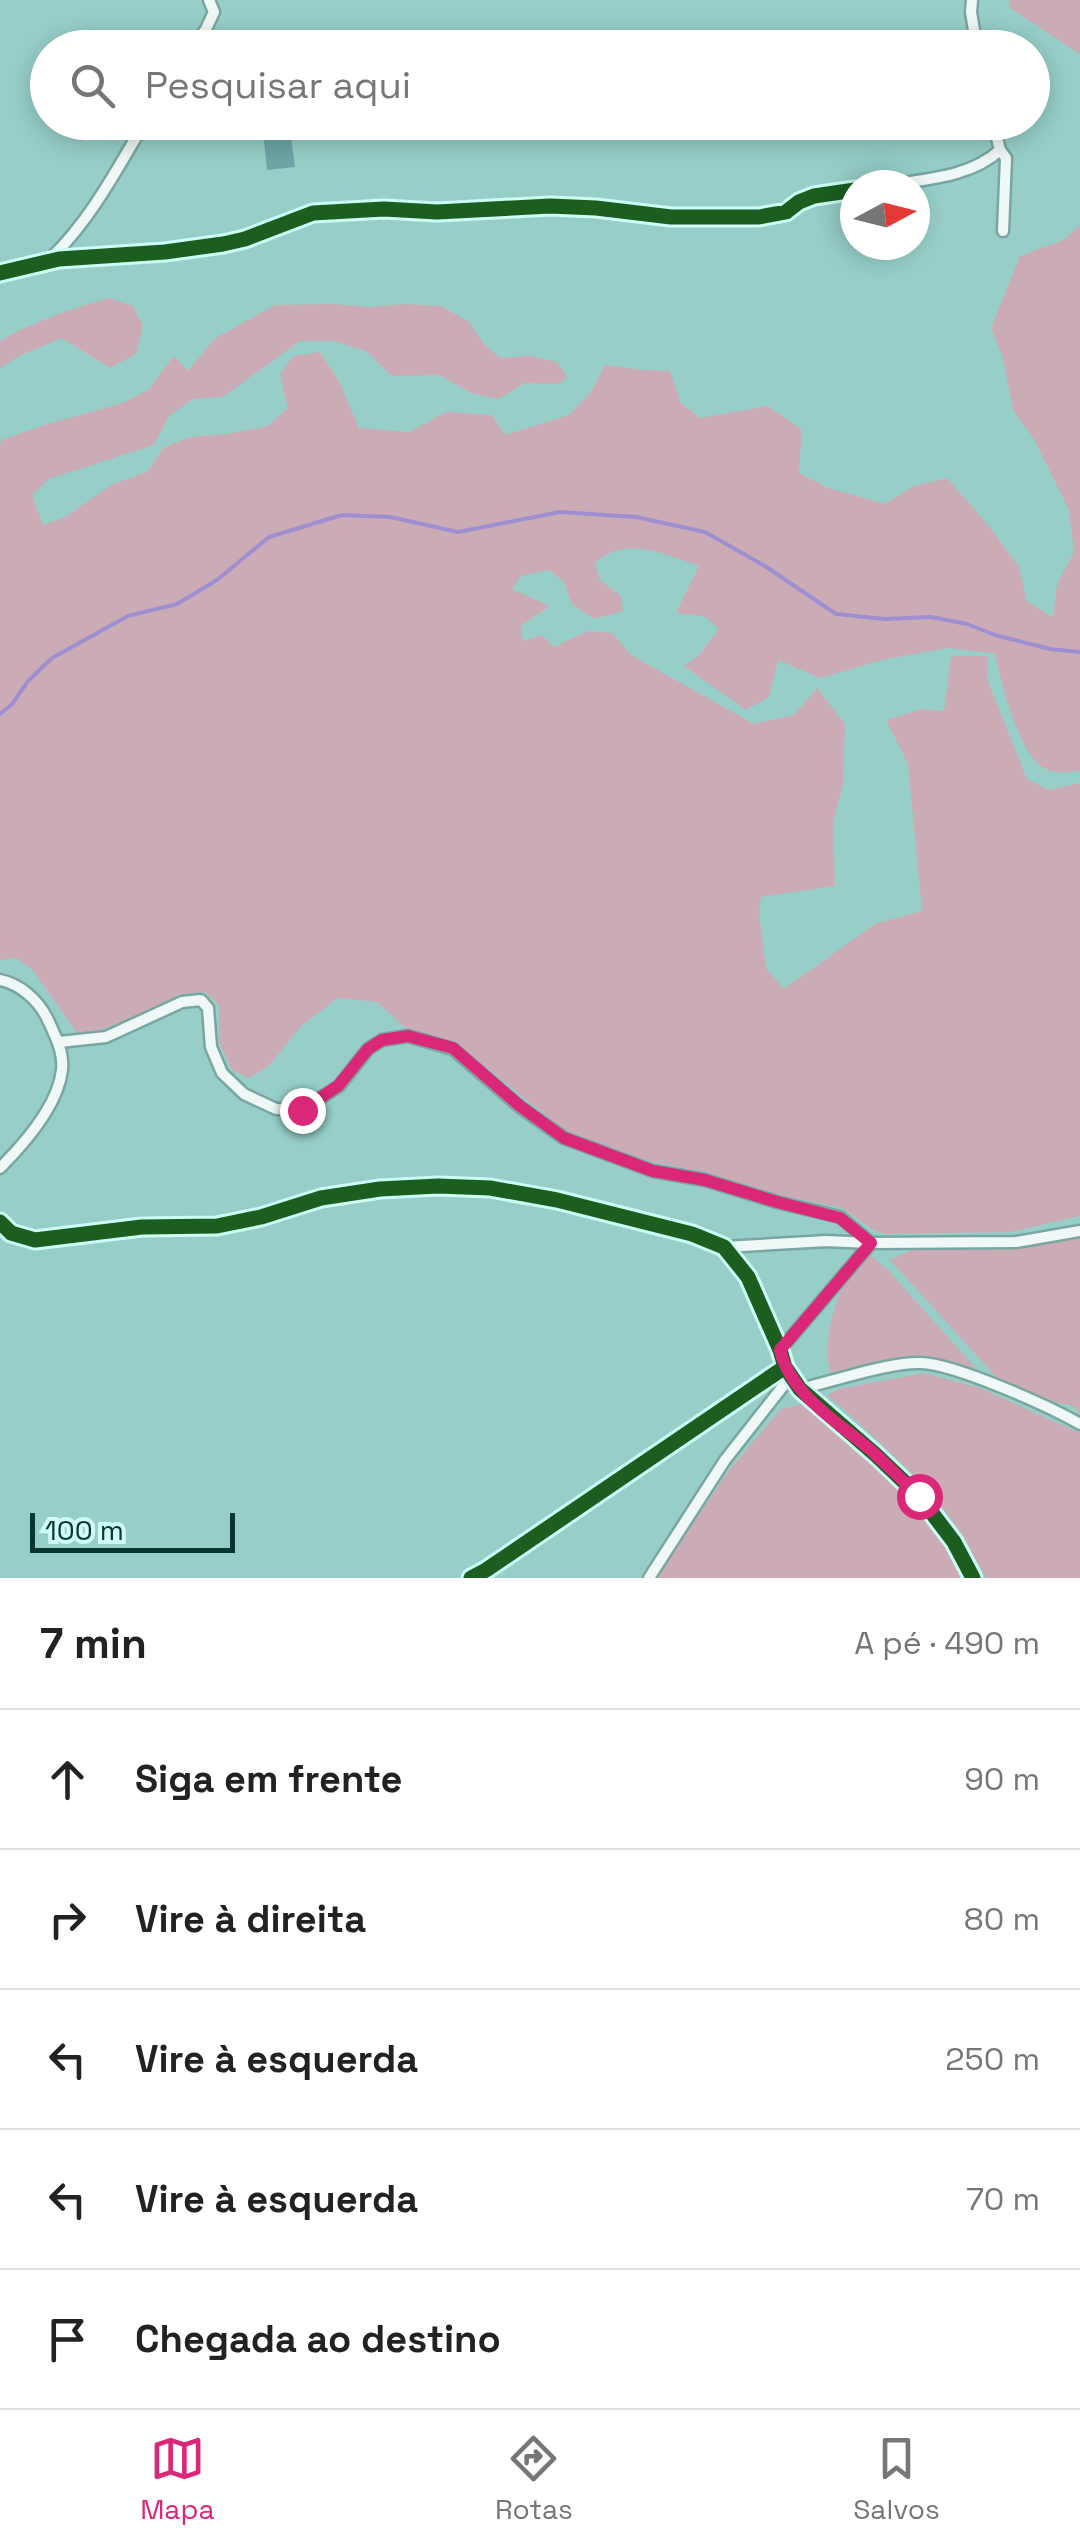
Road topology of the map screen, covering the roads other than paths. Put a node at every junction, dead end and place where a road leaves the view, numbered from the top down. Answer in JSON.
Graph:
{"nodes":[{"id":1,"x":209,"y":0,"type":"edge"},
{"id":2,"x":972,"y":0,"type":"edge"},
{"id":3,"x":204,"y":30,"type":"edge"},
{"id":4,"x":974,"y":30,"type":"edge"},
{"id":5,"x":134,"y":140,"type":"edge"},
{"id":6,"x":998,"y":140,"type":"edge"},
{"id":7,"x":1000,"y":150,"type":"junction"},
{"id":8,"x":930,"y":177,"type":"edge"},
{"id":9,"x":840,"y":192,"type":"edge"},
{"id":10,"x":1003,"y":231,"type":"dead end"},
{"id":11,"x":49,"y":260,"type":"junction"},
{"id":12,"x":0,"y":272,"type":"edge"},
{"id":13,"x":0,"y":980,"type":"edge"},
{"id":14,"x":59,"y":1042,"type":"junction"},
{"id":15,"x":0,"y":1168,"type":"edge"},
{"id":16,"x":0,"y":1222,"type":"edge"},
{"id":17,"x":1080,"y":1230,"type":"edge"},
{"id":18,"x":871,"y":1243,"type":"junction"},
{"id":19,"x":724,"y":1247,"type":"junction"},
{"id":20,"x":780,"y":1350,"type":"junction"},
{"id":21,"x":788,"y":1372,"type":"junction"},
{"id":22,"x":800,"y":1389,"type":"junction"},
{"id":23,"x":1080,"y":1424,"type":"edge"},
{"id":24,"x":471,"y":1578,"type":"edge"},
{"id":25,"x":649,"y":1578,"type":"edge"},
{"id":26,"x":973,"y":1578,"type":"edge"}],
"edges":[{"from":1,"to":3,"type":"street"},
{"from":2,"to":4,"type":"street"},
{"from":5,"to":11,"type":"street"},
{"from":6,"to":7,"type":"street"},
{"from":7,"to":8,"type":"street"},
{"from":7,"to":10,"type":"street"},
{"from":9,"to":11,"type":"street"},
{"from":11,"to":12,"type":"street"},
{"from":13,"to":14,"type":"street"},
{"from":14,"to":15,"type":"street"},
{"from":14,"to":18,"type":"street"},
{"from":16,"to":19,"type":"street"},
{"from":17,"to":18,"type":"street"},
{"from":18,"to":19,"type":"street"},
{"from":18,"to":20,"type":"street"},
{"from":19,"to":20,"type":"street"},
{"from":20,"to":21,"type":"street"},
{"from":21,"to":22,"type":"street"},
{"from":21,"to":24,"type":"street"},
{"from":21,"to":25,"type":"street"},
{"from":22,"to":23,"type":"street"},
{"from":22,"to":26,"type":"street"}]}
